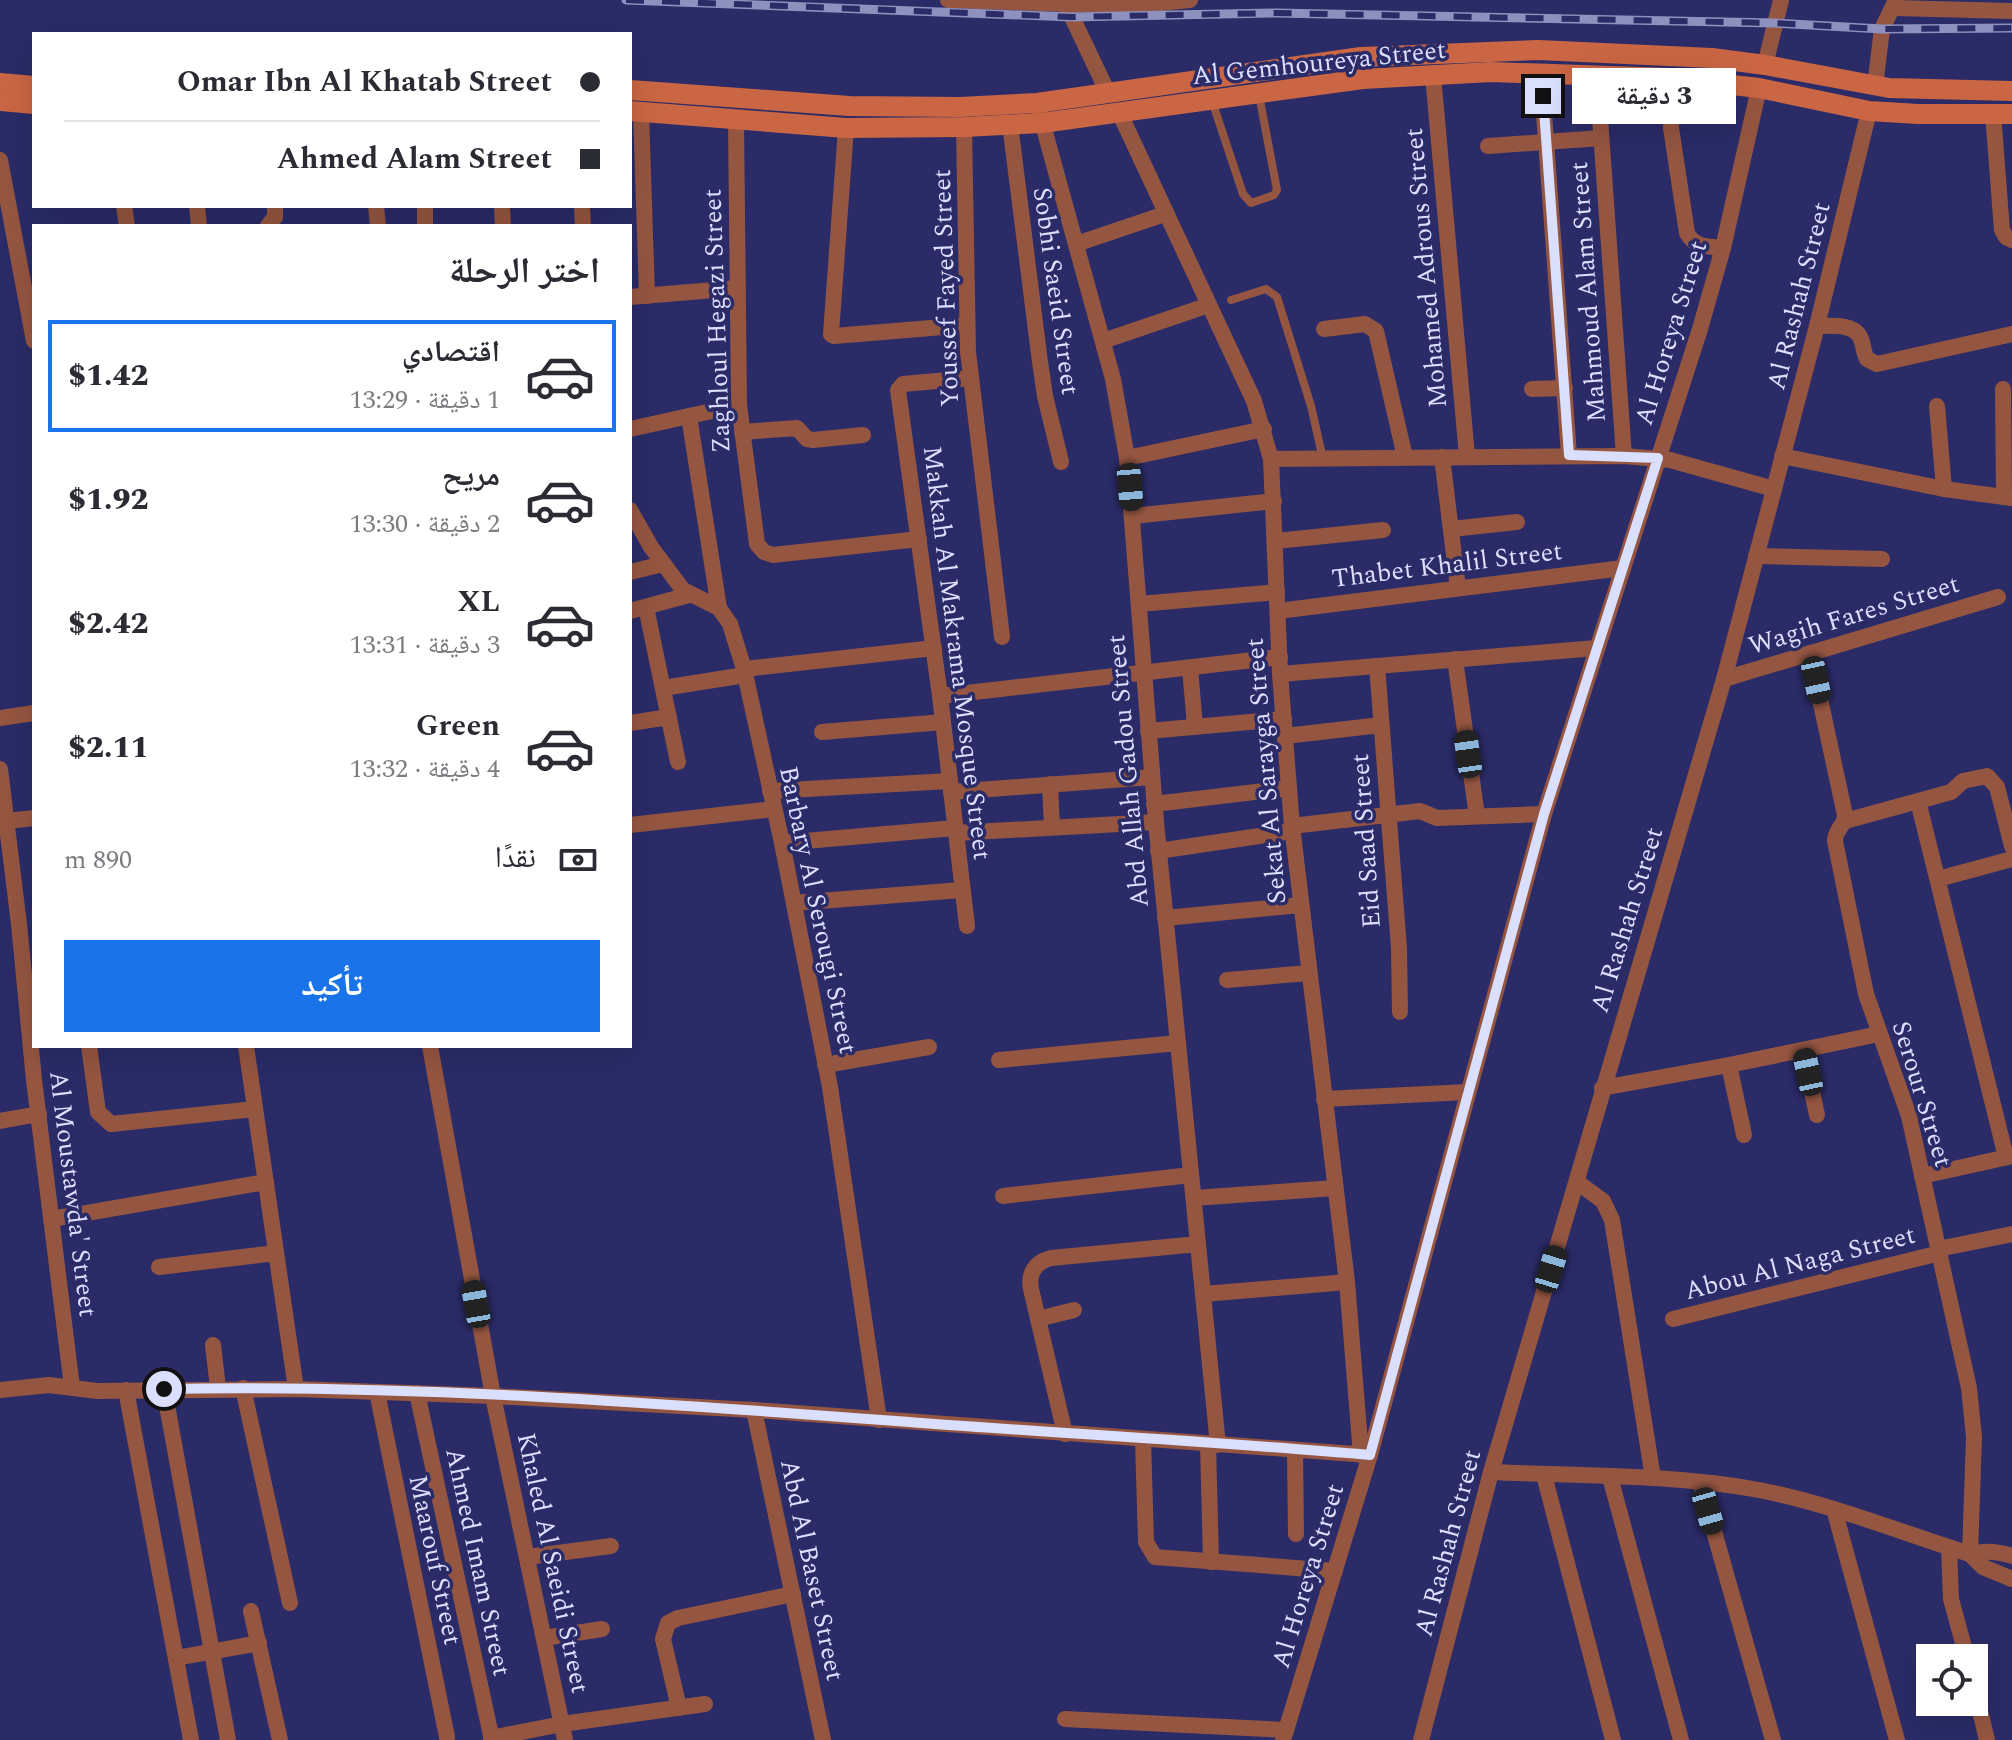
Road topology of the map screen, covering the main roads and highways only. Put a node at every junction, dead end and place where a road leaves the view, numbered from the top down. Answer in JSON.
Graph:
{"nodes":[{"id":1,"x":0,"y":83,"type":"edge"},
{"id":2,"x":32,"y":86,"type":"edge"},
{"id":3,"x":632,"y":90,"type":"edge"},
{"id":4,"x":2012,"y":91,"type":"edge"},
{"id":5,"x":0,"y":101,"type":"edge"},
{"id":6,"x":32,"y":104,"type":"edge"},
{"id":7,"x":636,"y":112,"type":"edge"},
{"id":8,"x":1040,"y":113,"type":"junction"},
{"id":9,"x":2002,"y":114,"type":"edge"}],
"edges":[{"from":1,"to":2,"type":"main road"},
{"from":3,"to":8,"type":"main road","name":"Al Gemhoureya Street"},
{"from":4,"to":8,"type":"main road","name":"Al Gemhoureya Street"},
{"from":5,"to":6,"type":"main road"},
{"from":7,"to":8,"type":"main road","name":"Al Gemhoureya Street"},
{"from":8,"to":9,"type":"main road","name":"Al Gemhoureya Street"}]}
